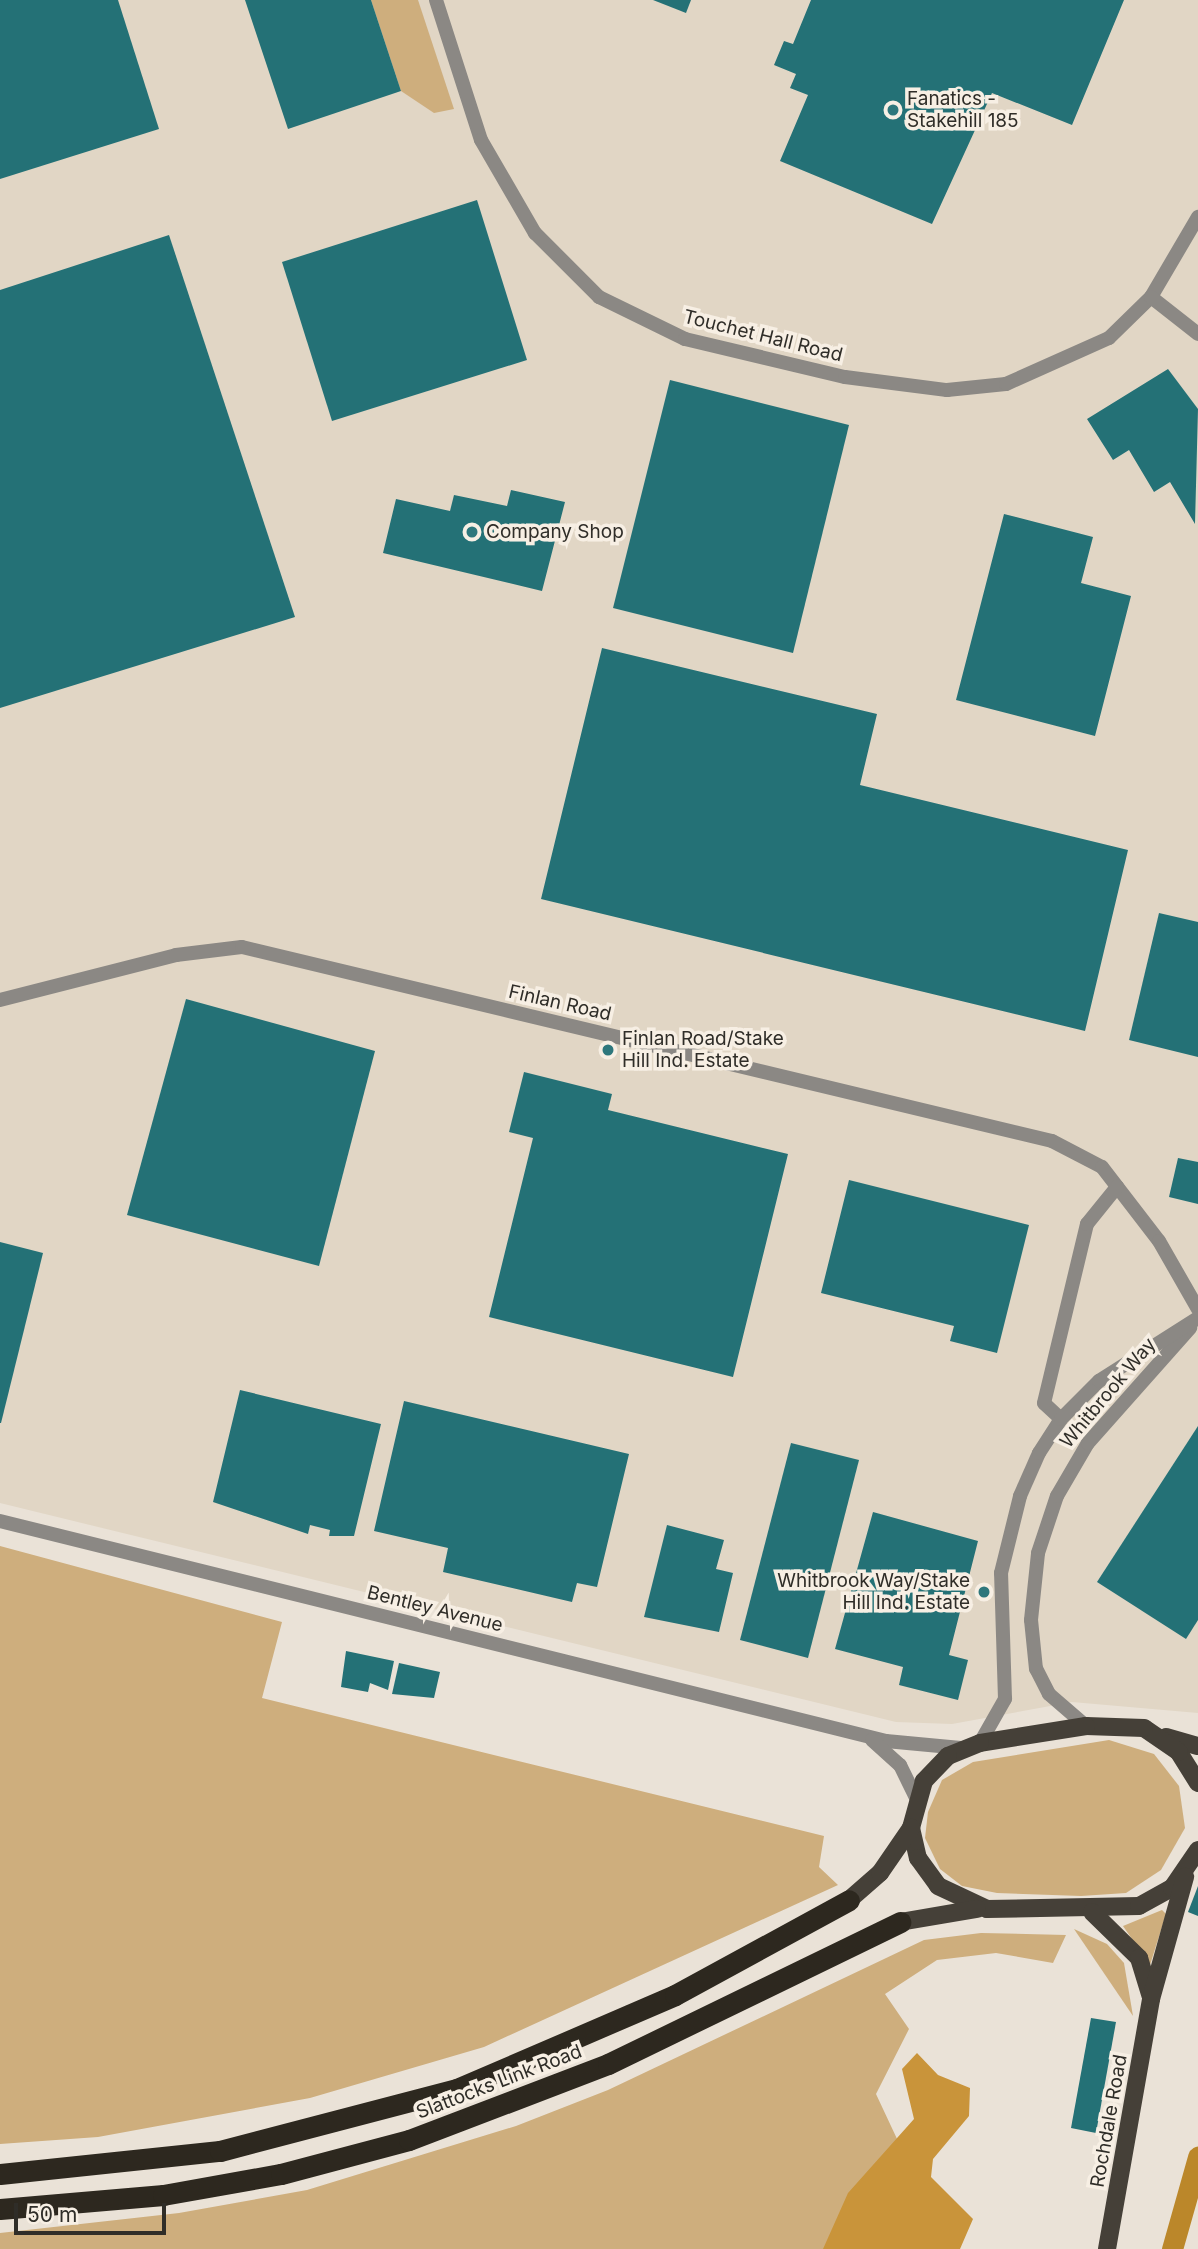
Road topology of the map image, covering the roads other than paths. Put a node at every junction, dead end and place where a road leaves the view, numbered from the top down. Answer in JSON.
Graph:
{"nodes":[{"id":1,"x":436,"y":0,"type":"edge"},
{"id":2,"x":1198,"y":217,"type":"edge"},
{"id":3,"x":1151,"y":297,"type":"junction"},
{"id":4,"x":1198,"y":334,"type":"edge"},
{"id":5,"x":0,"y":1000,"type":"edge"},
{"id":6,"x":1117,"y":1187,"type":"junction"},
{"id":7,"x":1198,"y":1309,"type":"edge"},
{"id":8,"x":1198,"y":1318,"type":"edge"},
{"id":9,"x":1061,"y":1419,"type":"junction"},
{"id":10,"x":0,"y":1521,"type":"edge"},
{"id":11,"x":1086,"y":1726,"type":"junction"},
{"id":12,"x":1144,"y":1728,"type":"junction"},
{"id":13,"x":862,"y":1734,"type":"junction"},
{"id":14,"x":980,"y":1743,"type":"junction"},
{"id":15,"x":1198,"y":1746,"type":"edge"},
{"id":16,"x":961,"y":1748,"type":"junction"},
{"id":17,"x":1198,"y":1783,"type":"edge"},
{"id":18,"x":916,"y":1798,"type":"junction"},
{"id":19,"x":911,"y":1828,"type":"junction"},
{"id":20,"x":1198,"y":1850,"type":"edge"},
{"id":21,"x":1186,"y":1873,"type":"junction"},
{"id":22,"x":849,"y":1900,"type":"joint"},
{"id":23,"x":987,"y":1909,"type":"junction"},
{"id":24,"x":1092,"y":1912,"type":"junction"},
{"id":25,"x":900,"y":1922,"type":"joint"},
{"id":26,"x":1151,"y":1999,"type":"junction"},
{"id":27,"x":0,"y":2174,"type":"edge"},
{"id":28,"x":0,"y":2209,"type":"edge"},
{"id":29,"x":1107,"y":2249,"type":"edge"}],
"edges":[{"from":1,"to":3,"type":"street","name":"Touchet Hall Road"},
{"from":2,"to":3,"type":"street","name":"Touchet Hall Road"},
{"from":3,"to":4,"type":"street"},
{"from":5,"to":6,"type":"street","name":"Finlan Road"},
{"from":6,"to":7,"type":"street","name":"Finlan Road"},
{"from":6,"to":9,"type":"street"},
{"from":8,"to":9,"type":"street","name":"Whitbrook Way"},
{"from":8,"to":11,"type":"street","name":"Whitbrook Way"},
{"from":9,"to":14,"type":"street","name":"Whitbrook Way"},
{"from":10,"to":13,"type":"street","name":"Bentley Avenue"},
{"from":11,"to":12,"type":"main road"},
{"from":11,"to":14,"type":"main road"},
{"from":12,"to":15,"type":"main road"},
{"from":12,"to":17,"type":"main road"},
{"from":13,"to":16,"type":"street","name":"Bentley Avenue"},
{"from":13,"to":18,"type":"street"},
{"from":14,"to":16,"type":"main road"},
{"from":16,"to":18,"type":"main road"},
{"from":18,"to":19,"type":"main road"},
{"from":19,"to":22,"type":"main road","name":"Slattocks Link Road"},
{"from":19,"to":23,"type":"main road"},
{"from":20,"to":21,"type":"main road","name":"Rochdale Road"},
{"from":21,"to":24,"type":"main road"},
{"from":21,"to":26,"type":"main road","name":"Rochdale Road"},
{"from":22,"to":27,"type":"highway","name":"Slattocks Link Road"},
{"from":23,"to":24,"type":"main road"},
{"from":23,"to":25,"type":"main road","name":"Slattocks Link Road"},
{"from":24,"to":26,"type":"main road","name":"Rochdale Road"},
{"from":25,"to":28,"type":"highway","name":"Slattocks Link Road"},
{"from":26,"to":29,"type":"main road","name":"Rochdale Road"}]}
